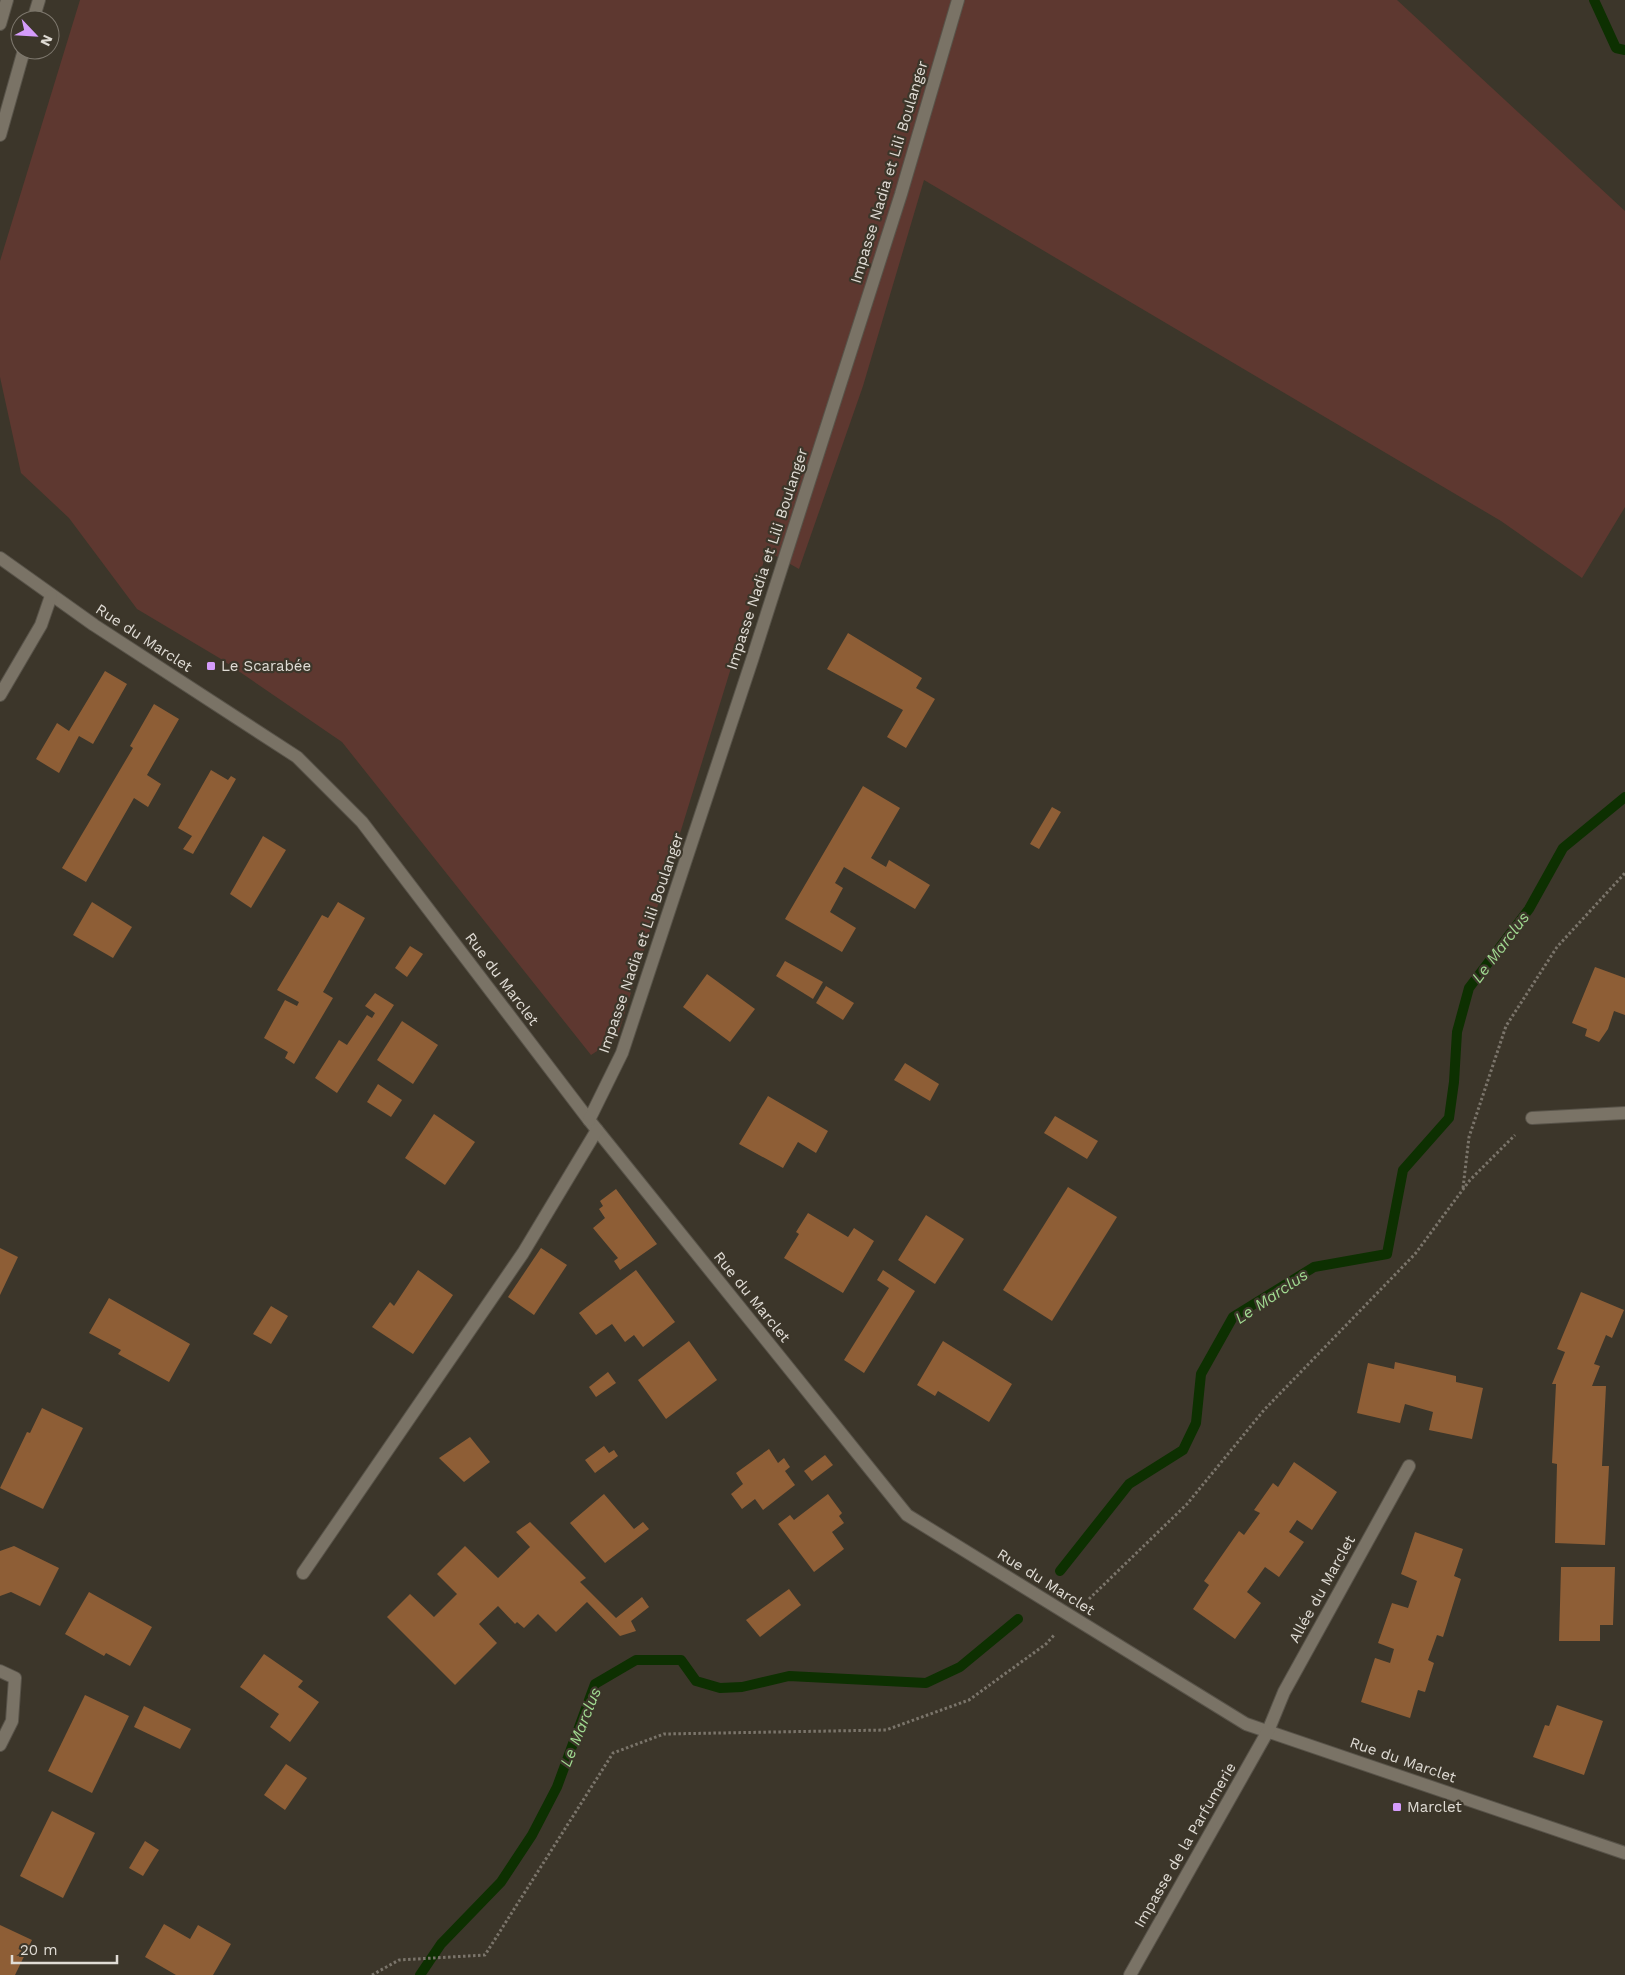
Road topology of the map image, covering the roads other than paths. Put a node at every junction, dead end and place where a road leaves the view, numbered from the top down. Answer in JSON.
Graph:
{"nodes":[{"id":1,"x":7,"y":0,"type":"edge"},
{"id":2,"x":958,"y":0,"type":"edge"},
{"id":3,"x":0,"y":24,"type":"edge"},
{"id":4,"x":21,"y":60,"type":"edge"},
{"id":5,"x":0,"y":136,"type":"edge"},
{"id":6,"x":0,"y":558,"type":"edge"},
{"id":7,"x":51,"y":596,"type":"junction"},
{"id":8,"x":0,"y":695,"type":"edge"},
{"id":9,"x":1625,"y":1113,"type":"edge"},
{"id":10,"x":1532,"y":1118,"type":"dead end"},
{"id":11,"x":593,"y":1125,"type":"junction"},
{"id":12,"x":1409,"y":1466,"type":"dead end"},
{"id":13,"x":303,"y":1573,"type":"dead end"},
{"id":14,"x":0,"y":1670,"type":"edge"},
{"id":15,"x":1268,"y":1731,"type":"junction"},
{"id":16,"x":0,"y":1744,"type":"edge"},
{"id":17,"x":1625,"y":1853,"type":"edge"},
{"id":18,"x":1130,"y":1975,"type":"edge"}],
"edges":[{"from":1,"to":3,"type":"street"},
{"from":2,"to":11,"type":"street","name":"Impasse Nadia et Lili Boulanger"},
{"from":4,"to":5,"type":"street"},
{"from":6,"to":7,"type":"street","name":"Rue du Marclet"},
{"from":7,"to":8,"type":"street"},
{"from":7,"to":11,"type":"street","name":"Rue du Marclet"},
{"from":9,"to":10,"type":"street"},
{"from":11,"to":13,"type":"street","name":"Impasse Nadia et Lili Boulanger"},
{"from":11,"to":15,"type":"street","name":"Rue du Marclet"},
{"from":12,"to":15,"type":"street","name":"Allée du Marclet"},
{"from":14,"to":16,"type":"street"},
{"from":15,"to":17,"type":"street","name":"Rue du Marclet"},
{"from":15,"to":18,"type":"street","name":"Impasse de la Parfumerie"}]}
